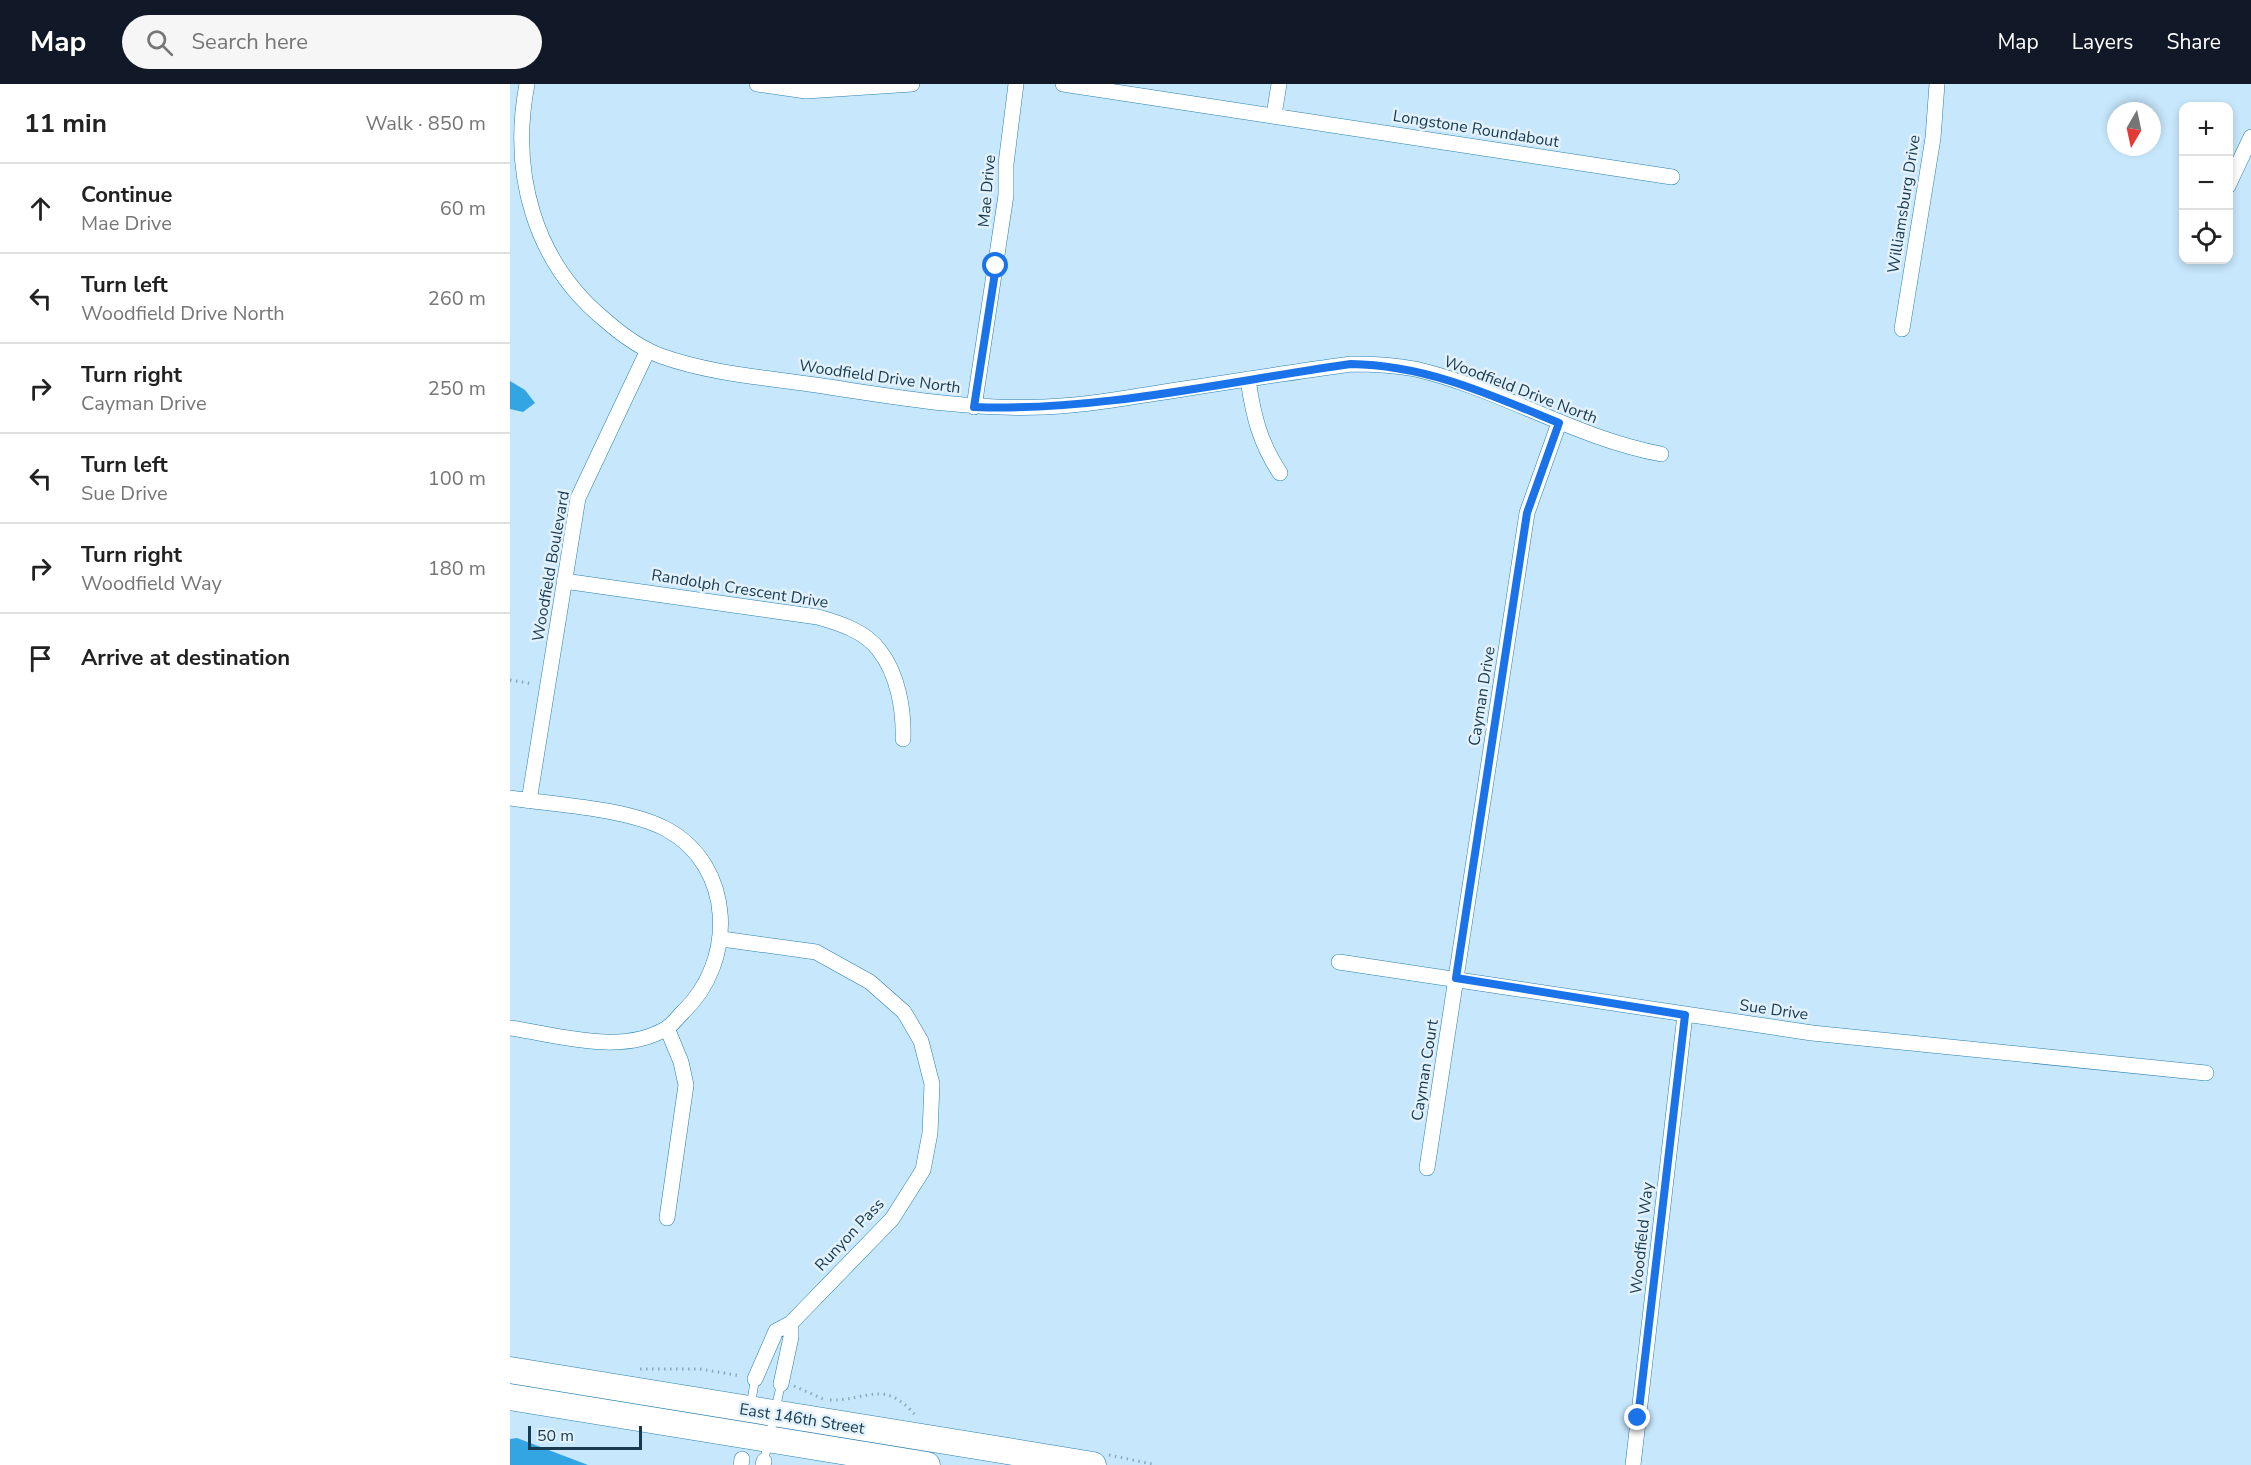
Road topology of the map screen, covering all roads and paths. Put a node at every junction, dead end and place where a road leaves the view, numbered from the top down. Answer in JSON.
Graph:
{"nodes":[{"id":1,"x":527,"y":84,"type":"edge"},
{"id":2,"x":757,"y":84,"type":"edge"},
{"id":3,"x":912,"y":84,"type":"edge"},
{"id":4,"x":1016,"y":84,"type":"edge"},
{"id":5,"x":1063,"y":84,"type":"edge"},
{"id":6,"x":1279,"y":84,"type":"edge"},
{"id":7,"x":1937,"y":84,"type":"edge"},
{"id":8,"x":779,"y":86,"type":"edge"},
{"id":9,"x":1274,"y":115,"type":"junction"},
{"id":10,"x":2251,"y":137,"type":"edge"},
{"id":11,"x":1672,"y":177,"type":"dead end"},
{"id":12,"x":2233,"y":177,"type":"edge"},
{"id":13,"x":1902,"y":329,"type":"dead end"},
{"id":14,"x":648,"y":350,"type":"junction"},
{"id":15,"x":1248,"y":379,"type":"junction"},
{"id":16,"x":974,"y":407,"type":"junction"},
{"id":17,"x":1559,"y":423,"type":"junction"},
{"id":18,"x":1660,"y":454,"type":"dead end"},
{"id":19,"x":1280,"y":473,"type":"dead end"},
{"id":20,"x":564,"y":581,"type":"junction"},
{"id":21,"x":510,"y":680,"type":"edge"},
{"id":22,"x":535,"y":684,"type":"dead end"},
{"id":23,"x":903,"y":739,"type":"dead end"},
{"id":24,"x":510,"y":798,"type":"edge"},
{"id":25,"x":529,"y":801,"type":"junction"},
{"id":26,"x":722,"y":939,"type":"junction"},
{"id":27,"x":1339,"y":962,"type":"dead end"},
{"id":28,"x":1456,"y":978,"type":"junction"},
{"id":29,"x":1685,"y":1015,"type":"junction"},
{"id":30,"x":510,"y":1028,"type":"edge"},
{"id":31,"x":667,"y":1028,"type":"junction"},
{"id":32,"x":2206,"y":1073,"type":"dead end"},
{"id":33,"x":1427,"y":1168,"type":"dead end"},
{"id":34,"x":667,"y":1218,"type":"dead end"},
{"id":35,"x":791,"y":1323,"type":"junction"},
{"id":36,"x":510,"y":1370,"type":"edge"},
{"id":37,"x":755,"y":1379,"type":"joint"},
{"id":38,"x":781,"y":1384,"type":"joint"},
{"id":39,"x":510,"y":1397,"type":"edge"},
{"id":40,"x":754,"y":1439,"type":"edge"},
{"id":41,"x":927,"y":1465,"type":"edge"},
{"id":42,"x":1093,"y":1465,"type":"edge"},
{"id":43,"x":1633,"y":1465,"type":"edge"}],
"edges":[{"from":1,"to":14,"type":"street","name":"Woodfield Drive North"},
{"from":2,"to":8,"type":"street"},
{"from":3,"to":8,"type":"street"},
{"from":4,"to":16,"type":"street","name":"Mae Drive"},
{"from":5,"to":9,"type":"street","name":"Longstone Roundabout"},
{"from":6,"to":9,"type":"street"},
{"from":7,"to":13,"type":"street","name":"Williamsburg Drive"},
{"from":9,"to":11,"type":"street","name":"Longstone Roundabout"},
{"from":10,"to":12,"type":"street"},
{"from":14,"to":16,"type":"street","name":"Woodfield Drive North"},
{"from":14,"to":20,"type":"street","name":"Woodfield Boulevard"},
{"from":15,"to":16,"type":"street","name":"Woodfield Drive North"},
{"from":15,"to":17,"type":"street","name":"Woodfield Drive North"},
{"from":15,"to":19,"type":"street"},
{"from":17,"to":18,"type":"street","name":"Woodfield Drive North"},
{"from":17,"to":28,"type":"street","name":"Cayman Drive"},
{"from":20,"to":23,"type":"street","name":"Randolph Crescent Drive"},
{"from":20,"to":25,"type":"street","name":"Woodfield Boulevard"},
{"from":21,"to":22,"type":"path"},
{"from":24,"to":25,"type":"street"},
{"from":25,"to":26,"type":"street"},
{"from":26,"to":31,"type":"street"},
{"from":26,"to":35,"type":"street","name":"Runyon Pass"},
{"from":27,"to":28,"type":"street","name":"Sue Drive"},
{"from":28,"to":29,"type":"street","name":"Sue Drive"},
{"from":28,"to":33,"type":"street","name":"Cayman Court"},
{"from":29,"to":32,"type":"street","name":"Sue Drive"},
{"from":29,"to":43,"type":"street","name":"Woodfield Way"},
{"from":30,"to":31,"type":"street"},
{"from":31,"to":34,"type":"street"},
{"from":35,"to":37,"type":"street","name":"Runyon Pass"},
{"from":35,"to":38,"type":"street"},
{"from":36,"to":40,"type":"main road","name":"East 146th Street"},
{"from":37,"to":40,"type":"lane"},
{"from":38,"to":40,"type":"lane"},
{"from":39,"to":40,"type":"main road","name":"East 146th Street"},
{"from":40,"to":41,"type":"main road","name":"East 146th Street"},
{"from":40,"to":42,"type":"main road","name":"East 146th Street"}]}
